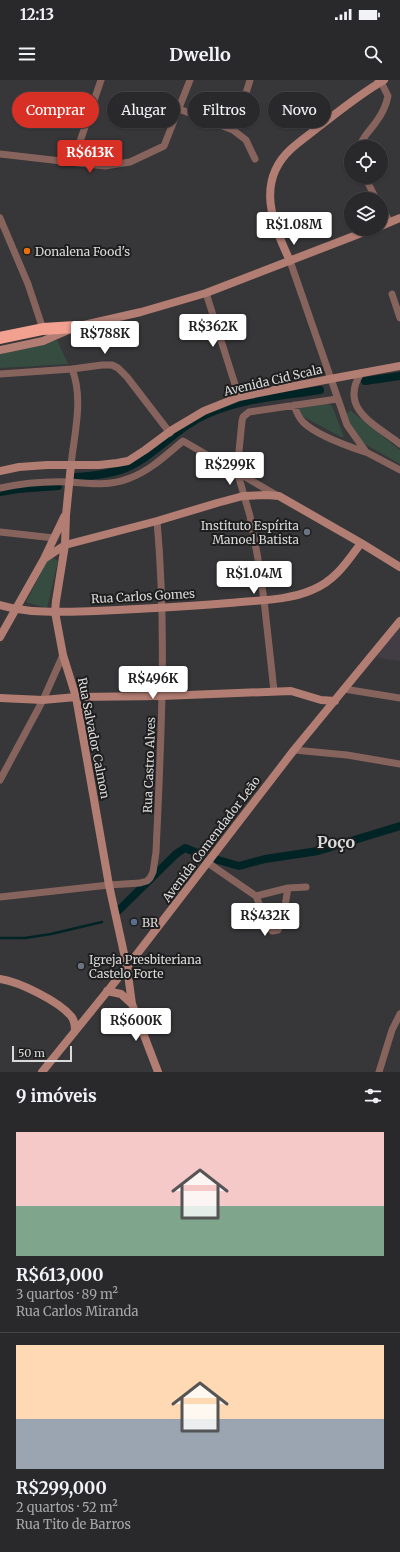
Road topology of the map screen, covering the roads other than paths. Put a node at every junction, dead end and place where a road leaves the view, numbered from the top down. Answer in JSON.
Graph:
{"nodes":[{"id":1,"x":101,"y":80,"type":"edge"},
{"id":2,"x":190,"y":80,"type":"edge"},
{"id":3,"x":250,"y":80,"type":"edge"},
{"id":4,"x":381,"y":81,"type":"edge"},
{"id":5,"x":246,"y":92,"type":"edge"},
{"id":6,"x":180,"y":106,"type":"edge"},
{"id":7,"x":180,"y":109,"type":"edge"},
{"id":8,"x":172,"y":128,"type":"edge"},
{"id":9,"x":363,"y":140,"type":"edge"},
{"id":10,"x":0,"y":154,"type":"edge"},
{"id":11,"x":255,"y":159,"type":"dead end"},
{"id":12,"x":73,"y":162,"type":"junction"},
{"id":13,"x":0,"y":218,"type":"edge"},
{"id":14,"x":400,"y":218,"type":"edge"},
{"id":15,"x":388,"y":219,"type":"edge"},
{"id":16,"x":390,"y":222,"type":"joint"},
{"id":17,"x":354,"y":236,"type":"edge"},
{"id":18,"x":280,"y":239,"type":"junction"},
{"id":19,"x":290,"y":261,"type":"junction"},
{"id":20,"x":282,"y":264,"type":"junction"},
{"id":21,"x":206,"y":293,"type":"junction"},
{"id":22,"x":392,"y":294,"type":"dead end"},
{"id":23,"x":400,"y":318,"type":"edge"},
{"id":24,"x":75,"y":327,"type":"joint"},
{"id":25,"x":43,"y":335,"type":"junction"},
{"id":26,"x":0,"y":338,"type":"edge"},
{"id":27,"x":0,"y":350,"type":"edge"},
{"id":28,"x":400,"y":366,"type":"edge"},
{"id":29,"x":72,"y":369,"type":"junction"},
{"id":30,"x":361,"y":373,"type":"junction"},
{"id":31,"x":0,"y":374,"type":"edge"},
{"id":32,"x":330,"y":378,"type":"junction"},
{"id":33,"x":239,"y":397,"type":"junction"},
{"id":34,"x":337,"y":399,"type":"junction"},
{"id":35,"x":294,"y":405,"type":"junction"},
{"id":36,"x":170,"y":433,"type":"junction"},
{"id":37,"x":400,"y":444,"type":"edge"},
{"id":38,"x":366,"y":452,"type":"junction"},
{"id":39,"x":71,"y":466,"type":"junction"},
{"id":40,"x":400,"y":470,"type":"edge"},
{"id":41,"x":0,"y":471,"type":"edge"},
{"id":42,"x":237,"y":471,"type":"junction"},
{"id":43,"x":70,"y":482,"type":"junction"},
{"id":44,"x":0,"y":488,"type":"edge"},
{"id":45,"x":243,"y":496,"type":"junction"},
{"id":46,"x":278,"y":496,"type":"junction"},
{"id":47,"x":66,"y":515,"type":"junction"},
{"id":48,"x":157,"y":521,"type":"junction"},
{"id":49,"x":0,"y":532,"type":"edge"},
{"id":50,"x":54,"y":538,"type":"junction"},
{"id":51,"x":361,"y":543,"type":"junction"},
{"id":52,"x":65,"y":545,"type":"junction"},
{"id":53,"x":44,"y":559,"type":"junction"},
{"id":54,"x":400,"y":567,"type":"edge"},
{"id":55,"x":264,"y":600,"type":"junction"},
{"id":56,"x":0,"y":605,"type":"edge"},
{"id":57,"x":15,"y":609,"type":"junction"},
{"id":58,"x":163,"y":609,"type":"junction"},
{"id":59,"x":55,"y":612,"type":"junction"},
{"id":60,"x":400,"y":621,"type":"edge"},
{"id":61,"x":0,"y":637,"type":"edge"},
{"id":62,"x":63,"y":655,"type":"junction"},
{"id":63,"x":344,"y":689,"type":"junction"},
{"id":64,"x":274,"y":691,"type":"junction"},
{"id":65,"x":162,"y":696,"type":"junction"},
{"id":66,"x":76,"y":697,"type":"junction"},
{"id":67,"x":0,"y":698,"type":"edge"},
{"id":68,"x":400,"y":698,"type":"edge"},
{"id":69,"x":43,"y":700,"type":"junction"},
{"id":70,"x":335,"y":701,"type":"junction"},
{"id":71,"x":294,"y":750,"type":"junction"},
{"id":72,"x":400,"y":764,"type":"edge"},
{"id":73,"x":0,"y":780,"type":"edge"},
{"id":74,"x":208,"y":863,"type":"junction"},
{"id":75,"x":109,"y":885,"type":"junction"},
{"id":76,"x":306,"y":887,"type":"dead end"},
{"id":77,"x":288,"y":888,"type":"junction"},
{"id":78,"x":256,"y":896,"type":"junction"},
{"id":79,"x":0,"y":897,"type":"edge"},
{"id":80,"x":127,"y":967,"type":"junction"},
{"id":81,"x":0,"y":979,"type":"edge"},
{"id":82,"x":107,"y":991,"type":"junction"},
{"id":83,"x":132,"y":1004,"type":"junction"},
{"id":84,"x":400,"y":1014,"type":"edge"},
{"id":85,"x":75,"y":1031,"type":"junction"},
{"id":86,"x":42,"y":1072,"type":"edge"},
{"id":87,"x":158,"y":1072,"type":"edge"},
{"id":88,"x":379,"y":1072,"type":"edge"}],
"edges":[{"from":1,"to":12,"type":"street"},
{"from":2,"to":6,"type":"street"},
{"from":3,"to":5,"type":"street"},
{"from":4,"to":9,"type":"street"},
{"from":4,"to":18,"type":"street"},
{"from":7,"to":11,"type":"street"},
{"from":8,"to":12,"type":"street"},
{"from":10,"to":12,"type":"street"},
{"from":13,"to":25,"type":"street"},
{"from":14,"to":16,"type":"street"},
{"from":15,"to":16,"type":"street"},
{"from":17,"to":19,"type":"street"},
{"from":18,"to":19,"type":"street"},
{"from":18,"to":20,"type":"street"},
{"from":19,"to":20,"type":"street"},
{"from":19,"to":32,"type":"street"},
{"from":20,"to":21,"type":"street"},
{"from":21,"to":24,"type":"street"},
{"from":21,"to":33,"type":"street"},
{"from":22,"to":23,"type":"street"},
{"from":24,"to":25,"type":"highway"},
{"from":25,"to":26,"type":"highway"},
{"from":25,"to":27,"type":"street"},
{"from":28,"to":30,"type":"street","name":"Avenida Cid Scala"},
{"from":29,"to":31,"type":"street"},
{"from":29,"to":36,"type":"street"},
{"from":29,"to":39,"type":"street"},
{"from":30,"to":32,"type":"street","name":"Avenida Cid Scala"},
{"from":30,"to":37,"type":"street"},
{"from":32,"to":33,"type":"street","name":"Avenida Cid Scala"},
{"from":32,"to":34,"type":"street"},
{"from":33,"to":36,"type":"street","name":"Avenida Cid Scala"},
{"from":34,"to":35,"type":"street"},
{"from":34,"to":38,"type":"street"},
{"from":35,"to":38,"type":"street"},
{"from":35,"to":42,"type":"street"},
{"from":36,"to":39,"type":"street","name":"Avenida Cid Scala"},
{"from":38,"to":40,"type":"street"},
{"from":39,"to":41,"type":"street","name":"Avenida Cid Scala"},
{"from":39,"to":43,"type":"street","name":"Rua Salvador Calmon"},
{"from":42,"to":43,"type":"street"},
{"from":42,"to":45,"type":"street"},
{"from":42,"to":46,"type":"street"},
{"from":43,"to":44,"type":"street"},
{"from":43,"to":47,"type":"street","name":"Rua Salvador Calmon"},
{"from":45,"to":46,"type":"street"},
{"from":45,"to":48,"type":"street"},
{"from":45,"to":55,"type":"street"},
{"from":46,"to":51,"type":"street"},
{"from":47,"to":50,"type":"street"},
{"from":47,"to":52,"type":"street","name":"Rua Salvador Calmon"},
{"from":48,"to":52,"type":"street"},
{"from":48,"to":58,"type":"street","name":"Rua Castro Alves"},
{"from":49,"to":50,"type":"street"},
{"from":50,"to":53,"type":"street"},
{"from":51,"to":54,"type":"street"},
{"from":51,"to":55,"type":"street","name":"Rua Carlos Gomes"},
{"from":52,"to":53,"type":"street"},
{"from":52,"to":59,"type":"street","name":"Rua Salvador Calmon"},
{"from":53,"to":57,"type":"street"},
{"from":55,"to":58,"type":"street","name":"Rua Carlos Gomes"},
{"from":55,"to":64,"type":"street"},
{"from":56,"to":57,"type":"street","name":"Rua Carlos Gomes"},
{"from":57,"to":59,"type":"street","name":"Rua Carlos Gomes"},
{"from":57,"to":61,"type":"street"},
{"from":58,"to":59,"type":"street","name":"Rua Carlos Gomes"},
{"from":58,"to":65,"type":"street","name":"Rua Castro Alves"},
{"from":59,"to":62,"type":"street","name":"Rua Salvador Calmon"},
{"from":60,"to":63,"type":"street","name":"Avenida Comendador Leão"},
{"from":62,"to":66,"type":"street","name":"Rua Salvador Calmon"},
{"from":62,"to":69,"type":"street"},
{"from":63,"to":68,"type":"street"},
{"from":63,"to":70,"type":"street","name":"Avenida Comendador Leão"},
{"from":64,"to":65,"type":"street"},
{"from":64,"to":70,"type":"street"},
{"from":65,"to":66,"type":"street"},
{"from":65,"to":75,"type":"street","name":"Rua Castro Alves"},
{"from":66,"to":69,"type":"street"},
{"from":66,"to":75,"type":"street","name":"Rua Salvador Calmon"},
{"from":67,"to":69,"type":"street"},
{"from":69,"to":73,"type":"street"},
{"from":70,"to":71,"type":"street","name":"Avenida Comendador Leão"},
{"from":71,"to":72,"type":"street"},
{"from":71,"to":74,"type":"street","name":"Avenida Comendador Leão"},
{"from":74,"to":78,"type":"street"},
{"from":74,"to":80,"type":"street","name":"Avenida Comendador Leão"},
{"from":75,"to":79,"type":"street"},
{"from":75,"to":80,"type":"street","name":"Rua Salvador Calmon"},
{"from":76,"to":77,"type":"street"},
{"from":77,"to":78,"type":"street"},
{"from":77,"to":78,"type":"street"},
{"from":80,"to":82,"type":"street","name":"Avenida Comendador Leão"},
{"from":80,"to":83,"type":"street","name":"Rua Salvador Calmon"},
{"from":81,"to":85,"type":"street"},
{"from":82,"to":83,"type":"street"},
{"from":82,"to":85,"type":"street","name":"Avenida Comendador Leão"},
{"from":83,"to":87,"type":"street","name":"Rua Salvador Calmon"},
{"from":84,"to":88,"type":"street"},
{"from":85,"to":86,"type":"street","name":"Avenida Comendador Leão"}]}
